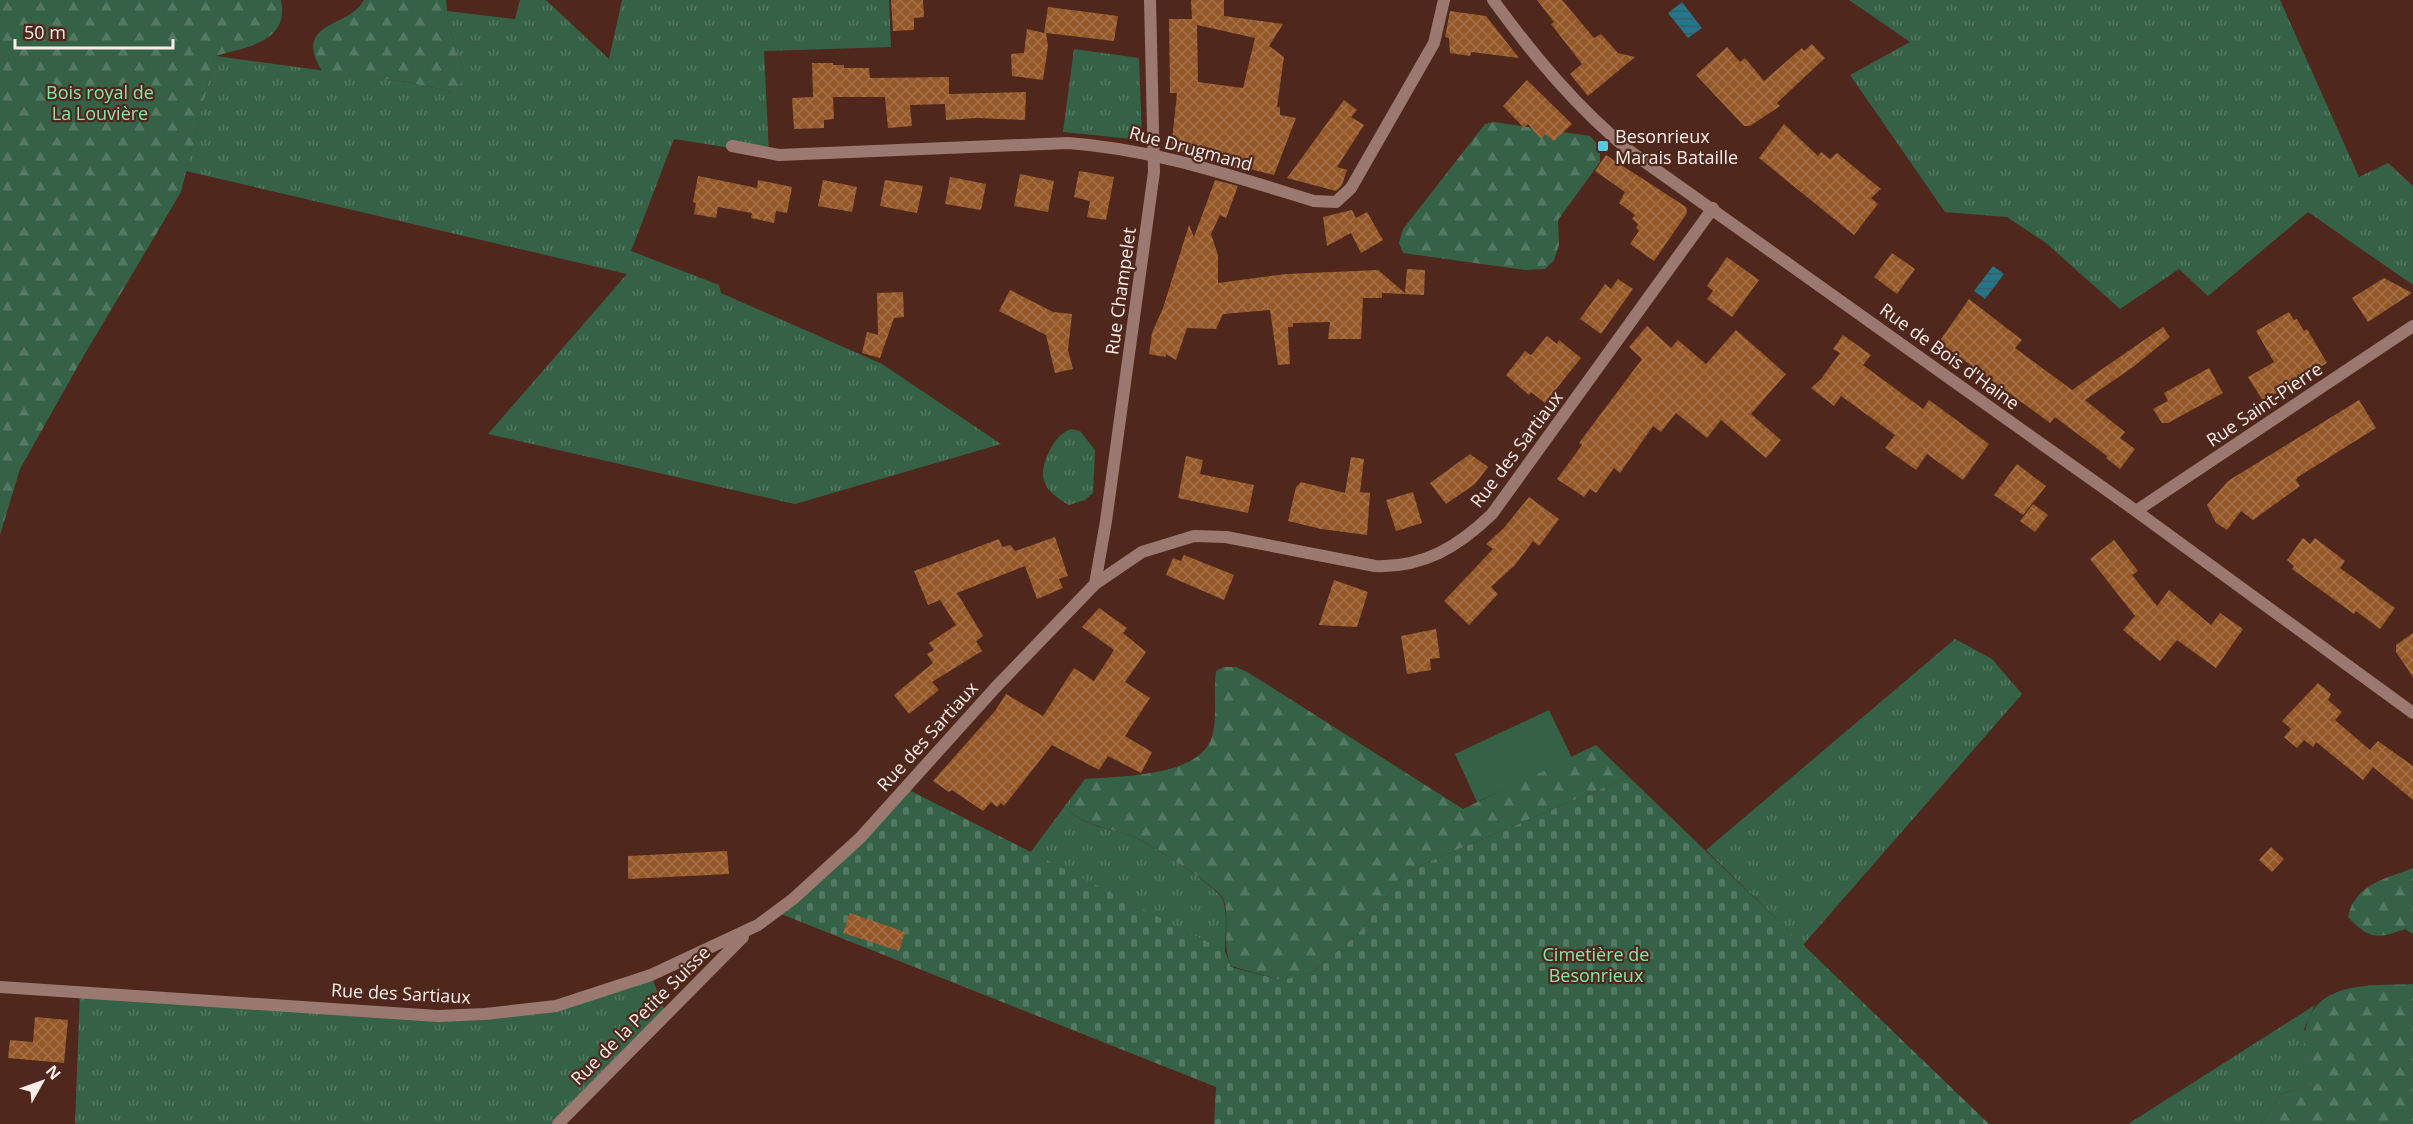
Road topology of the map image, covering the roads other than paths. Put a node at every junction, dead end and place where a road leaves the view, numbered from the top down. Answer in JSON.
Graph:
{"nodes":[{"id":1,"x":1150,"y":0,"type":"edge"},
{"id":2,"x":1444,"y":0,"type":"edge"},
{"id":3,"x":1492,"y":0,"type":"edge"},
{"id":4,"x":732,"y":146,"type":"dead end"},
{"id":5,"x":1154,"y":153,"type":"junction"},
{"id":6,"x":1713,"y":208,"type":"junction"},
{"id":7,"x":2413,"y":326,"type":"edge"},
{"id":8,"x":2136,"y":511,"type":"junction"},
{"id":9,"x":1095,"y":584,"type":"junction"},
{"id":10,"x":2413,"y":713,"type":"edge"},
{"id":11,"x":748,"y":932,"type":"junction"},
{"id":12,"x":0,"y":987,"type":"edge"},
{"id":13,"x":558,"y":1124,"type":"edge"}],
"edges":[{"from":1,"to":5,"type":"street","name":"Rue Champelet"},
{"from":2,"to":5,"type":"street","name":"Rue Drugmand"},
{"from":3,"to":6,"type":"street","name":"Rue de Bois d'Haine"},
{"from":4,"to":5,"type":"street","name":"Rue Drugmand"},
{"from":5,"to":9,"type":"street","name":"Rue Champelet"},
{"from":6,"to":8,"type":"street","name":"Rue de Bois d'Haine"},
{"from":6,"to":9,"type":"street","name":"Rue des Sartiaux"},
{"from":7,"to":8,"type":"street","name":"Rue Saint-Pierre"},
{"from":8,"to":10,"type":"street","name":"Rue de Bois d'Haine"},
{"from":9,"to":11,"type":"street","name":"Rue des Sartiaux"},
{"from":11,"to":12,"type":"street","name":"Rue des Sartiaux"},
{"from":11,"to":13,"type":"street","name":"Rue de la Petite Suisse"}]}
